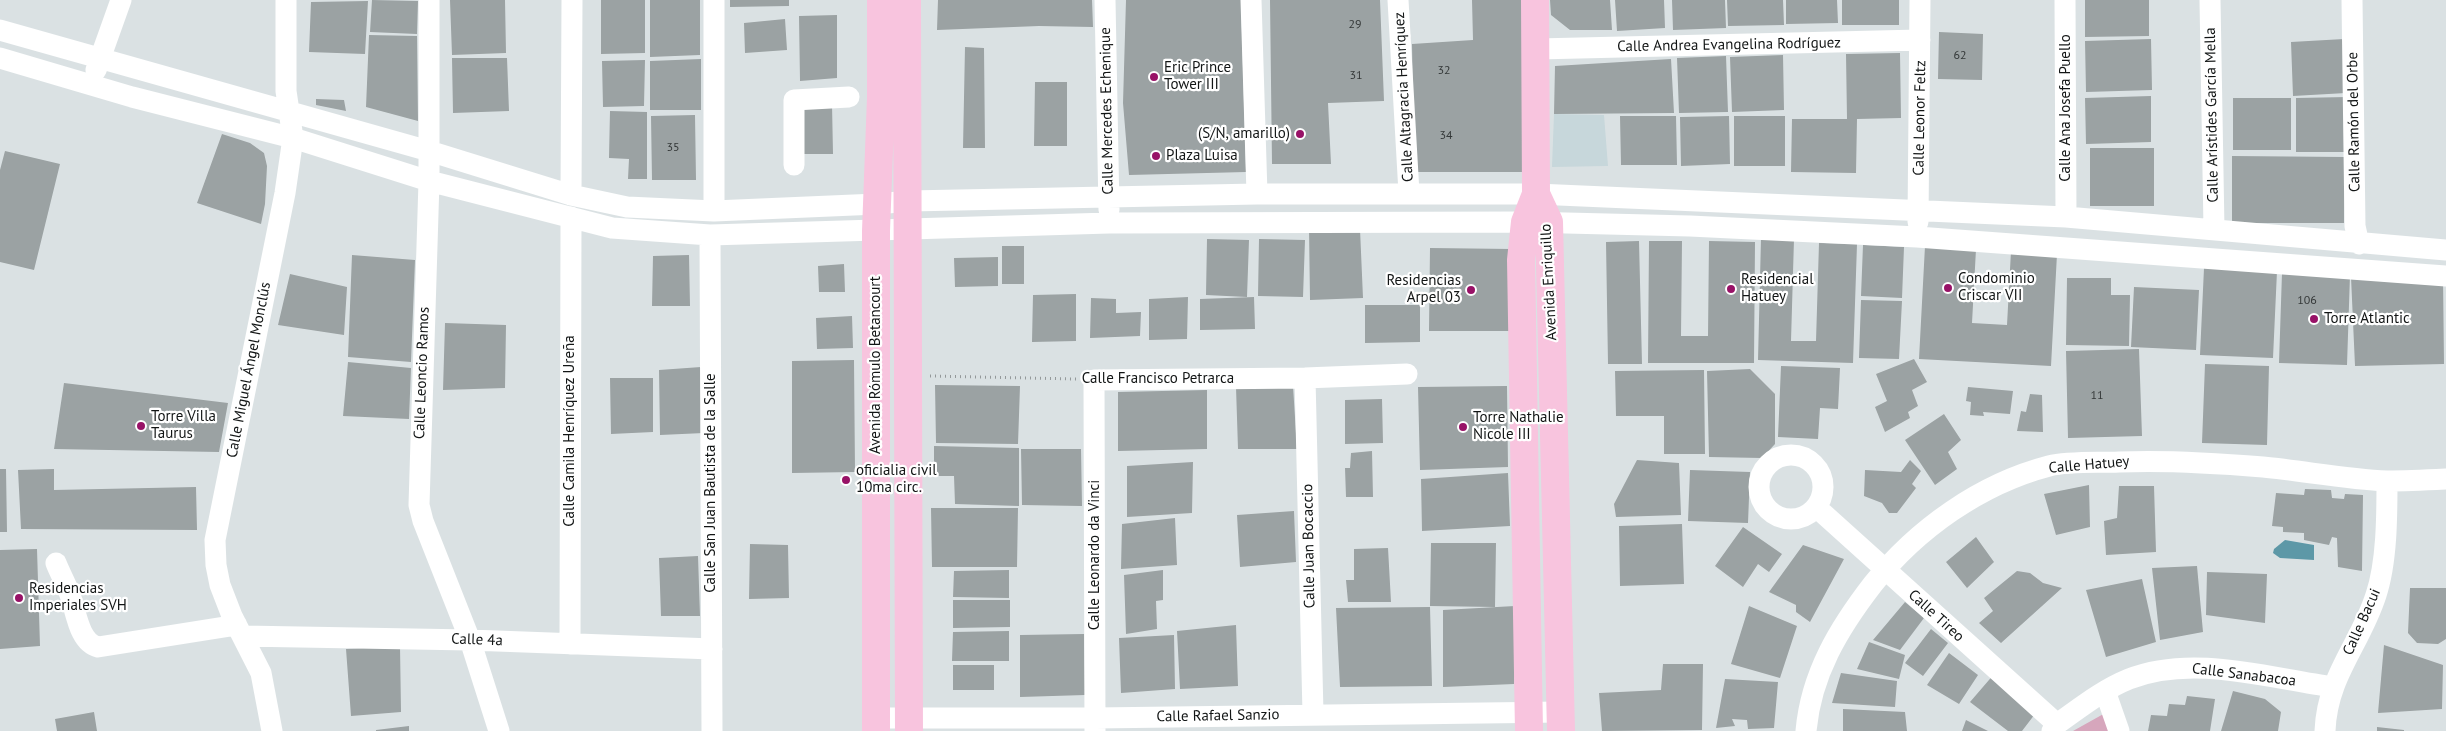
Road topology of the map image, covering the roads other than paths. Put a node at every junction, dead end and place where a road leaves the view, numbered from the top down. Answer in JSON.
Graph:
{"nodes":[{"id":1,"x":121,"y":0,"type":"edge"},
{"id":2,"x":286,"y":0,"type":"edge"},
{"id":3,"x":429,"y":0,"type":"edge"},
{"id":4,"x":572,"y":0,"type":"edge"},
{"id":5,"x":714,"y":0,"type":"edge"},
{"id":6,"x":881,"y":0,"type":"edge"},
{"id":7,"x":907,"y":0,"type":"edge"},
{"id":8,"x":1105,"y":0,"type":"edge"},
{"id":9,"x":1251,"y":0,"type":"edge"},
{"id":10,"x":1398,"y":0,"type":"edge"},
{"id":11,"x":1535,"y":0,"type":"edge"},
{"id":12,"x":1920,"y":0,"type":"edge"},
{"id":13,"x":2065,"y":0,"type":"edge"},
{"id":14,"x":2210,"y":0,"type":"edge"},
{"id":15,"x":2352,"y":0,"type":"edge"},
{"id":16,"x":0,"y":30,"type":"edge"},
{"id":17,"x":1920,"y":40,"type":"junction"},
{"id":18,"x":1537,"y":49,"type":"junction"},
{"id":19,"x":0,"y":58,"type":"edge"},
{"id":20,"x":100,"y":58,"type":"junction"},
{"id":21,"x":90,"y":85,"type":"junction"},
{"id":22,"x":849,"y":97,"type":"dead end"},
{"id":23,"x":287,"y":111,"type":"junction"},
{"id":24,"x":293,"y":138,"type":"junction"},
{"id":25,"x":429,"y":152,"type":"junction"},
{"id":26,"x":794,"y":165,"type":"dead end"},
{"id":27,"x":429,"y":181,"type":"junction"},
{"id":28,"x":1409,"y":193,"type":"junction"},
{"id":29,"x":1257,"y":194,"type":"junction"},
{"id":30,"x":1536,"y":194,"type":"junction"},
{"id":31,"x":571,"y":195,"type":"junction"},
{"id":32,"x":1109,"y":196,"type":"junction"},
{"id":33,"x":909,"y":201,"type":"junction"},
{"id":34,"x":877,"y":204,"type":"junction"},
{"id":35,"x":1918,"y":209,"type":"junction"},
{"id":36,"x":714,"y":210,"type":"junction"},
{"id":37,"x":2066,"y":217,"type":"junction"},
{"id":38,"x":571,"y":218,"type":"junction"},
{"id":39,"x":1537,"y":222,"type":"junction"},
{"id":40,"x":1109,"y":223,"type":"junction"},
{"id":41,"x":2214,"y":229,"type":"junction"},
{"id":42,"x":909,"y":230,"type":"junction"},
{"id":43,"x":876,"y":232,"type":"junction"},
{"id":44,"x":710,"y":235,"type":"junction"},
{"id":45,"x":1917,"y":237,"type":"junction"},
{"id":46,"x":2359,"y":244,"type":"junction"},
{"id":47,"x":2446,"y":250,"type":"edge"},
{"id":48,"x":2446,"y":276,"type":"edge"},
{"id":49,"x":1406,"y":374,"type":"dead end"},
{"id":50,"x":1305,"y":378,"type":"junction"},
{"id":51,"x":1094,"y":380,"type":"joint"},
{"id":52,"x":2446,"y":479,"type":"edge"},
{"id":53,"x":2387,"y":481,"type":"junction"},
{"id":54,"x":1816,"y":507,"type":"dead end"},
{"id":55,"x":56,"y":563,"type":"dead end"},
{"id":56,"x":1884,"y":570,"type":"junction"},
{"id":57,"x":240,"y":631,"type":"junction"},
{"id":58,"x":470,"y":640,"type":"junction"},
{"id":59,"x":570,"y":644,"type":"junction"},
{"id":60,"x":712,"y":649,"type":"junction"},
{"id":61,"x":2333,"y":687,"type":"junction"},
{"id":62,"x":2105,"y":690,"type":"junction"},
{"id":63,"x":1313,"y":714,"type":"junction"},
{"id":64,"x":1528,"y":722,"type":"edge"},
{"id":65,"x":1561,"y":722,"type":"edge"},
{"id":66,"x":876,"y":724,"type":"edge"},
{"id":67,"x":909,"y":725,"type":"edge"},
{"id":68,"x":1095,"y":725,"type":"edge"},
{"id":69,"x":2055,"y":727,"type":"edge"},
{"id":70,"x":272,"y":731,"type":"edge"},
{"id":71,"x":499,"y":731,"type":"edge"},
{"id":72,"x":712,"y":731,"type":"edge"},
{"id":73,"x":1806,"y":731,"type":"edge"},
{"id":74,"x":2119,"y":731,"type":"edge"},
{"id":75,"x":2326,"y":731,"type":"edge"}],
"edges":[{"from":1,"to":20,"type":"street"},
{"from":2,"to":23,"type":"street","name":"Calle Miguel Ángel Monclús"},
{"from":3,"to":25,"type":"street","name":"Calle Leoncio Ramos"},
{"from":4,"to":31,"type":"street"},
{"from":5,"to":36,"type":"street"},
{"from":6,"to":34,"type":"main road","name":"Avenida Rómulo Betancourt"},
{"from":7,"to":33,"type":"main road"},
{"from":8,"to":32,"type":"street","name":"Calle Mercedes Echenique"},
{"from":9,"to":29,"type":"street"},
{"from":10,"to":28,"type":"street","name":"Calle Altagracia Henríquez"},
{"from":11,"to":18,"type":"main road"},
{"from":12,"to":17,"type":"street","name":"Calle Leonor Feltz"},
{"from":13,"to":37,"type":"street","name":"Calle Ana Josefa Puello"},
{"from":14,"to":41,"type":"street","name":"Calle Arístides García Mella"},
{"from":15,"to":46,"type":"street","name":"Calle Ramón del Orbe"},
{"from":16,"to":20,"type":"street"},
{"from":17,"to":18,"type":"street","name":"Calle Andrea Evangelina Rodríguez"},
{"from":17,"to":35,"type":"street","name":"Calle Leonor Feltz"},
{"from":18,"to":30,"type":"main road"},
{"from":19,"to":21,"type":"street"},
{"from":20,"to":21,"type":"street"},
{"from":20,"to":23,"type":"street"},
{"from":21,"to":24,"type":"street"},
{"from":22,"to":26,"type":"street"},
{"from":23,"to":24,"type":"street","name":"Calle Miguel Ángel Monclús"},
{"from":23,"to":25,"type":"street"},
{"from":24,"to":27,"type":"street"},
{"from":24,"to":57,"type":"street","name":"Calle Miguel Ángel Monclús"},
{"from":25,"to":27,"type":"street","name":"Calle Leoncio Ramos"},
{"from":25,"to":31,"type":"street"},
{"from":27,"to":38,"type":"street"},
{"from":27,"to":58,"type":"street","name":"Calle Leoncio Ramos"},
{"from":28,"to":29,"type":"street"},
{"from":28,"to":30,"type":"street"},
{"from":29,"to":32,"type":"street"},
{"from":30,"to":35,"type":"street"},
{"from":30,"to":39,"type":"main road","name":"Avenida Enriquillo"},
{"from":31,"to":36,"type":"street"},
{"from":32,"to":33,"type":"street"},
{"from":32,"to":40,"type":"street","name":"Calle Mercedes Echenique"},
{"from":33,"to":34,"type":"street"},
{"from":33,"to":42,"type":"main road"},
{"from":34,"to":36,"type":"street"},
{"from":34,"to":43,"type":"main road","name":"Avenida Rómulo Betancourt"},
{"from":35,"to":37,"type":"street"},
{"from":35,"to":45,"type":"street","name":"Calle Leonor Feltz"},
{"from":37,"to":41,"type":"street"},
{"from":38,"to":44,"type":"street"},
{"from":38,"to":59,"type":"street","name":"Calle Camila Henríquez Ureña"},
{"from":39,"to":40,"type":"street"},
{"from":39,"to":45,"type":"street"},
{"from":39,"to":64,"type":"main road","name":"Avenida Enriquillo"},
{"from":39,"to":65,"type":"main road","name":"Avenida Enriquillo"},
{"from":40,"to":42,"type":"street"},
{"from":41,"to":46,"type":"street"},
{"from":42,"to":43,"type":"street"},
{"from":42,"to":67,"type":"main road"},
{"from":43,"to":44,"type":"street"},
{"from":43,"to":66,"type":"main road","name":"Avenida Rómulo Betancourt"},
{"from":44,"to":60,"type":"street","name":"Calle San Juan Bautista de la Salle"},
{"from":45,"to":48,"type":"street"},
{"from":46,"to":47,"type":"street"},
{"from":49,"to":50,"type":"street","name":"Calle Francisco Petrarca"},
{"from":50,"to":51,"type":"street","name":"Calle Francisco Petrarca"},
{"from":50,"to":63,"type":"street","name":"Calle Juan Bocaccio"},
{"from":51,"to":68,"type":"street","name":"Calle Leonardo da Vinci"},
{"from":52,"to":53,"type":"street","name":"Calle Hatuey"},
{"from":53,"to":56,"type":"street","name":"Calle Hatuey"},
{"from":53,"to":61,"type":"street","name":"Calle Bacui"},
{"from":54,"to":56,"type":"street","name":"Calle Tireo"},
{"from":55,"to":57,"type":"street","name":"Calle 4a"},
{"from":56,"to":69,"type":"street","name":"Calle Tireo"},
{"from":56,"to":73,"type":"street","name":"Calle Hatuey"},
{"from":57,"to":58,"type":"street","name":"Calle 4a"},
{"from":57,"to":70,"type":"street","name":"Calle Miguel Ángel Monclús"},
{"from":58,"to":59,"type":"street","name":"Calle 4a"},
{"from":58,"to":71,"type":"street","name":"Calle Leoncio Ramos"},
{"from":59,"to":60,"type":"street","name":"Calle 4a"},
{"from":60,"to":72,"type":"street","name":"Calle San Juan Bautista de la Salle"},
{"from":61,"to":62,"type":"street","name":"Calle Sanabacoa"},
{"from":61,"to":75,"type":"street","name":"Calle Bacui"},
{"from":62,"to":69,"type":"street","name":"Calle Sanabacoa"},
{"from":62,"to":74,"type":"street"},
{"from":63,"to":64,"type":"street","name":"Calle Rafael Sanzio"},
{"from":63,"to":68,"type":"street","name":"Calle Rafael Sanzio"},
{"from":64,"to":65,"type":"street","name":"Calle Rafael Sanzio"},
{"from":66,"to":67,"type":"street","name":"Calle Rafael Sanzio"},
{"from":67,"to":68,"type":"street","name":"Calle Rafael Sanzio"}]}
